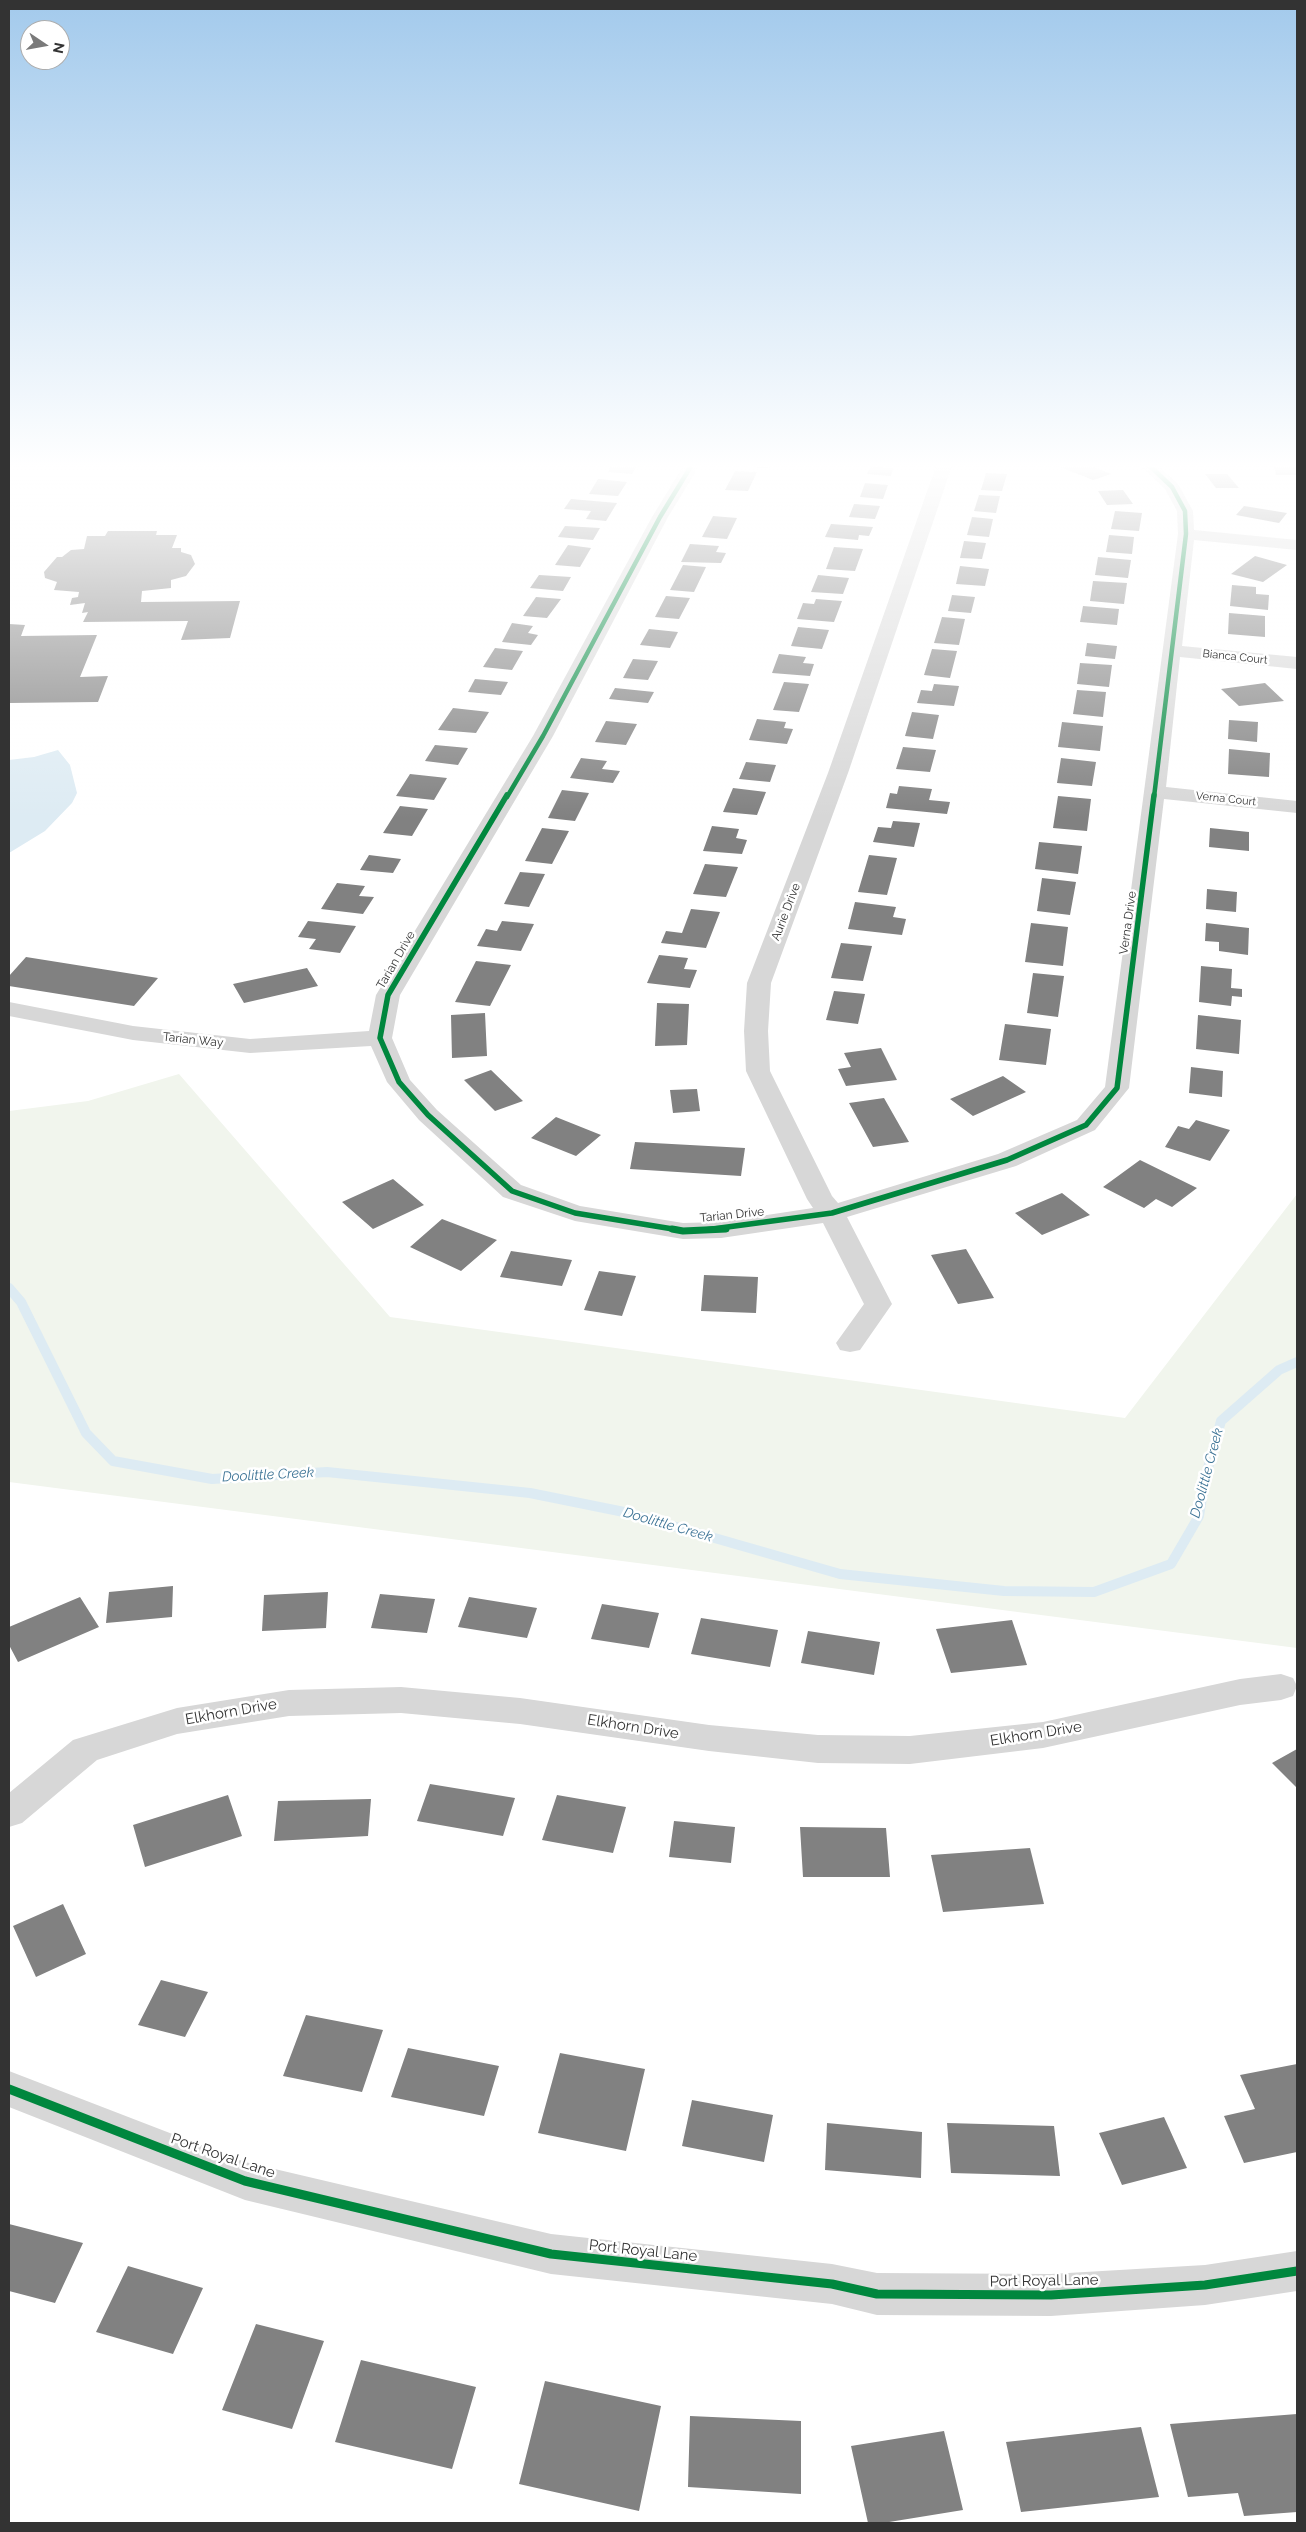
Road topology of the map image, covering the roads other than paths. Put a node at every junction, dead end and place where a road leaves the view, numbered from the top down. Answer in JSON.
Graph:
{"nodes":[{"id":1,"x":626,"y":581,"type":"edge"},
{"id":2,"x":905,"y":581,"type":"edge"},
{"id":3,"x":1181,"y":581,"type":"edge"},
{"id":4,"x":1173,"y":650,"type":"junction"},
{"id":5,"x":1297,"y":663,"type":"edge"},
{"id":6,"x":1155,"y":792,"type":"junction"},
{"id":7,"x":1297,"y":807,"type":"edge"},
{"id":8,"x":9,"y":1009,"type":"edge"},
{"id":9,"x":380,"y":1038,"type":"junction"},
{"id":10,"x":832,"y":1213,"type":"junction"},
{"id":11,"x":850,"y":1343,"type":"dead end"},
{"id":12,"x":1281,"y":1687,"type":"dead end"},
{"id":13,"x":9,"y":1813,"type":"edge"},
{"id":14,"x":9,"y":2089,"type":"edge"},
{"id":15,"x":1297,"y":2271,"type":"edge"}],
"edges":[{"from":1,"to":9,"type":"street","name":"Tarian Drive"},
{"from":2,"to":10,"type":"street","name":"Aurie Drive"},
{"from":3,"to":4,"type":"street","name":"Verna Drive"},
{"from":4,"to":5,"type":"street","name":"Bianca Court"},
{"from":4,"to":6,"type":"street","name":"Verna Drive"},
{"from":6,"to":7,"type":"street","name":"Verna Court"},
{"from":6,"to":10,"type":"street","name":"Verna Drive"},
{"from":8,"to":9,"type":"street","name":"Tarian Way"},
{"from":9,"to":10,"type":"street","name":"Tarian Drive"},
{"from":10,"to":11,"type":"street","name":"Aurie Drive"},
{"from":12,"to":13,"type":"street","name":"Elkhorn Drive"},
{"from":14,"to":15,"type":"street","name":"Port Royal Lane"}]}
